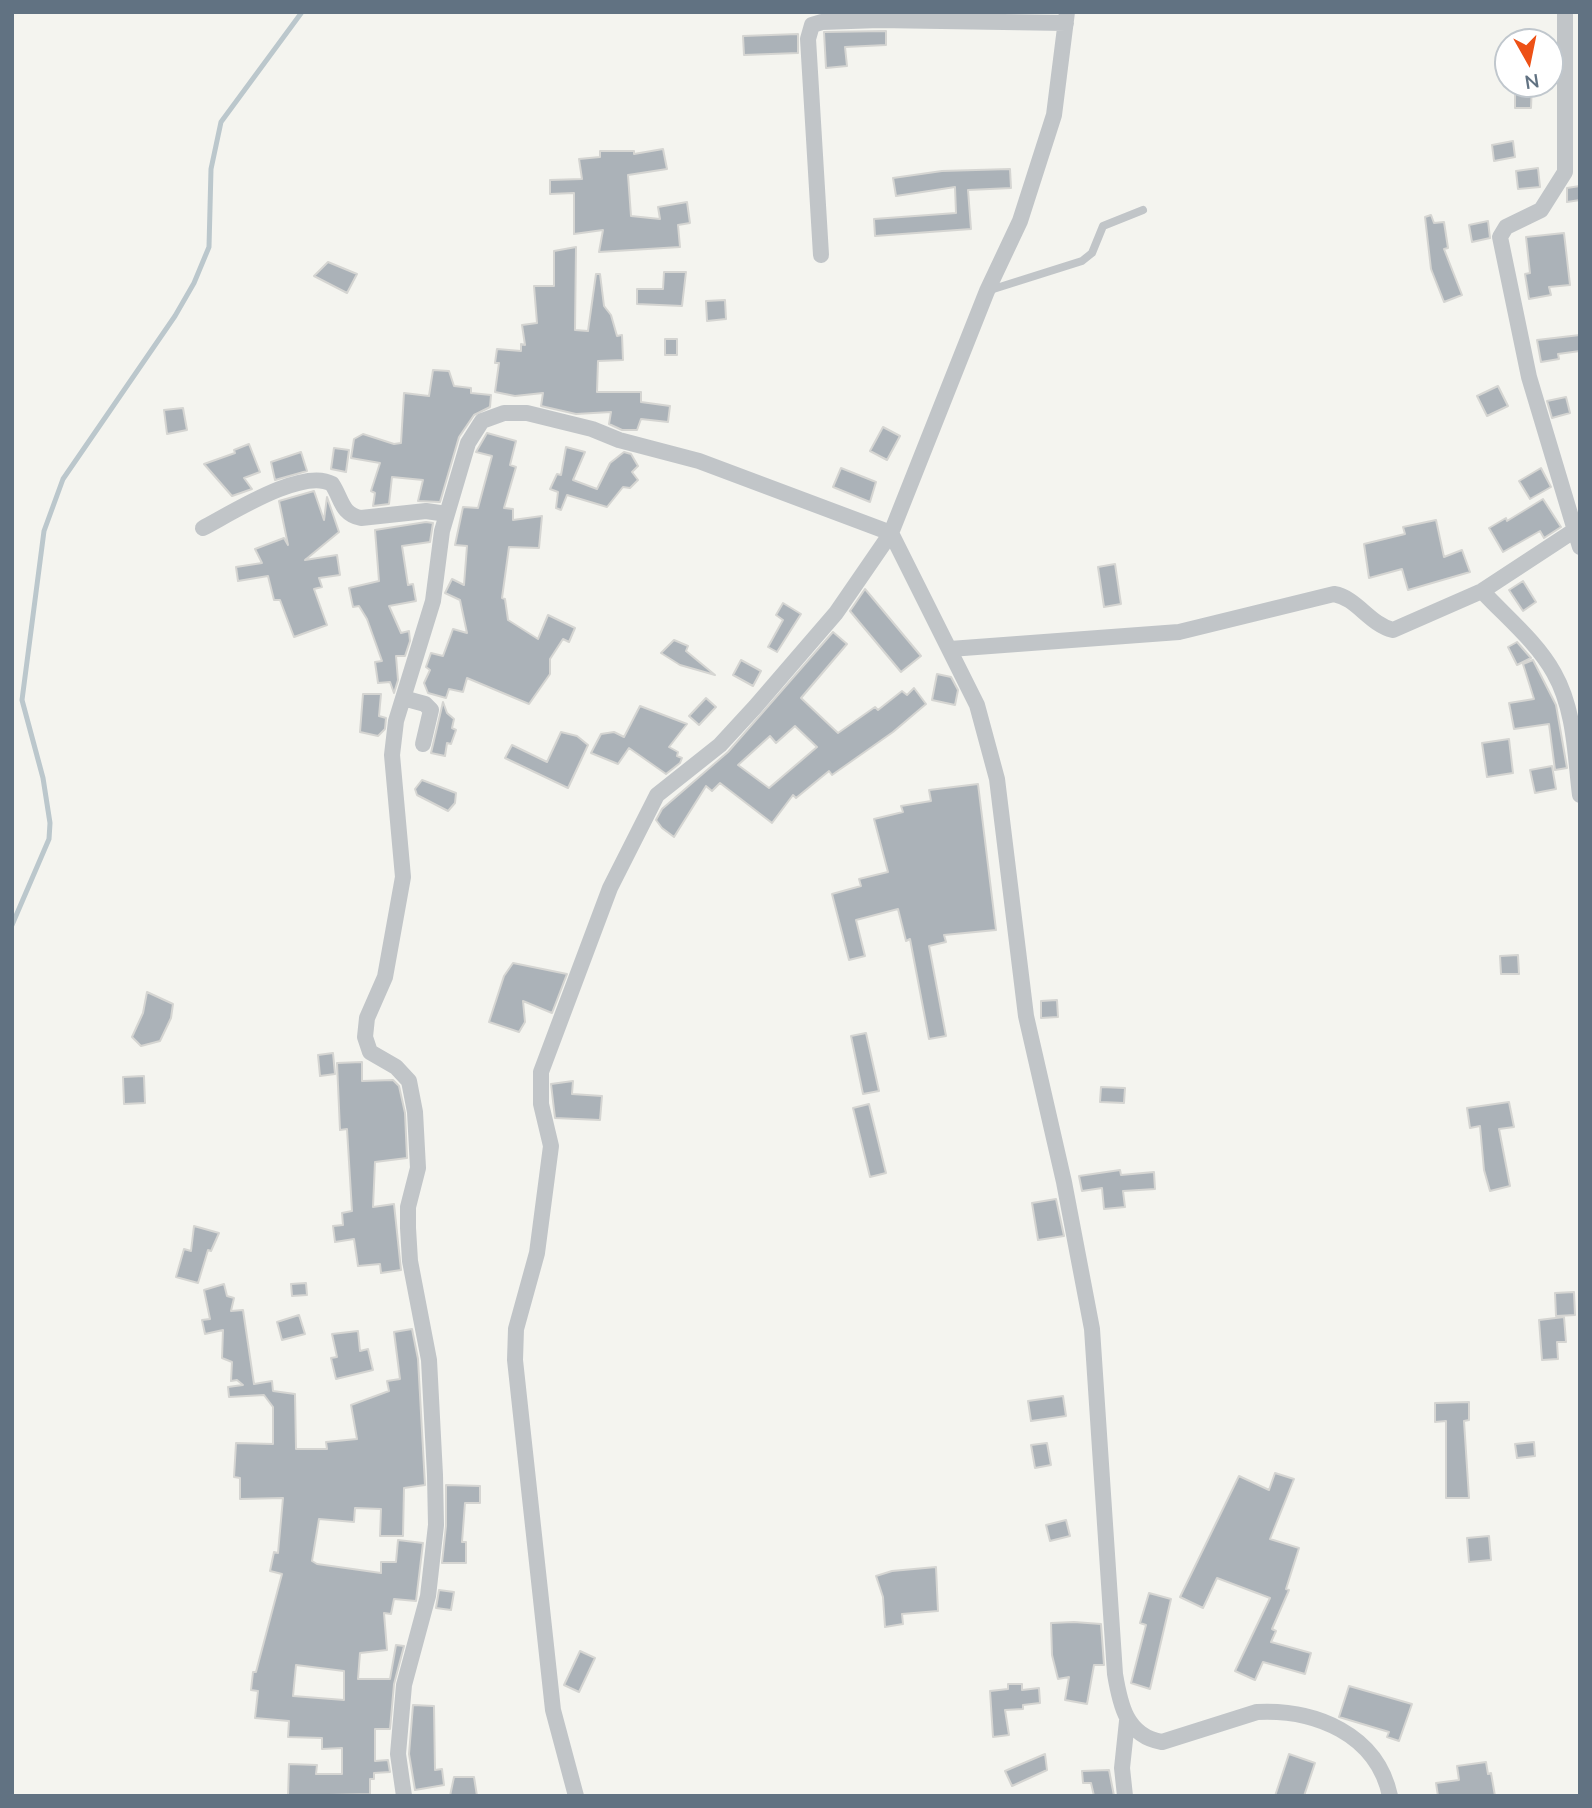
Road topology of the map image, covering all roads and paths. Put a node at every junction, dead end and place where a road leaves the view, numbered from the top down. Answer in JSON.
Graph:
{"nodes":[{"id":1,"x":1565,"y":12,"type":"edge"},
{"id":2,"x":879,"y":16,"type":"edge"},
{"id":3,"x":1066,"y":18,"type":"edge"},
{"id":4,"x":1143,"y":211,"type":"dead end"},
{"id":5,"x":821,"y":255,"type":"dead end"},
{"id":6,"x":987,"y":291,"type":"junction"},
{"id":7,"x":447,"y":514,"type":"junction"},
{"id":8,"x":203,"y":528,"type":"dead end"},
{"id":9,"x":1575,"y":530,"type":"junction"},
{"id":10,"x":891,"y":533,"type":"junction"},
{"id":11,"x":1580,"y":547,"type":"edge"},
{"id":12,"x":1482,"y":591,"type":"junction"},
{"id":13,"x":950,"y":649,"type":"junction"},
{"id":14,"x":403,"y":698,"type":"junction"},
{"id":15,"x":423,"y":744,"type":"dead end"},
{"id":16,"x":1580,"y":795,"type":"edge"},
{"id":17,"x":1127,"y":1721,"type":"junction"},
{"id":18,"x":404,"y":1796,"type":"edge"},
{"id":19,"x":576,"y":1796,"type":"edge"},
{"id":20,"x":1125,"y":1796,"type":"edge"},
{"id":21,"x":1390,"y":1796,"type":"edge"}],
"edges":[{"from":1,"to":9,"type":"street"},
{"from":2,"to":3,"type":"street"},
{"from":2,"to":5,"type":"street"},
{"from":3,"to":6,"type":"street"},
{"from":4,"to":6,"type":"lane"},
{"from":6,"to":10,"type":"street"},
{"from":7,"to":8,"type":"street"},
{"from":7,"to":10,"type":"street"},
{"from":7,"to":14,"type":"street"},
{"from":9,"to":11,"type":"street"},
{"from":9,"to":12,"type":"street"},
{"from":10,"to":13,"type":"street"},
{"from":10,"to":19,"type":"street"},
{"from":12,"to":13,"type":"street"},
{"from":12,"to":16,"type":"street"},
{"from":13,"to":17,"type":"street"},
{"from":14,"to":15,"type":"street"},
{"from":14,"to":18,"type":"street"},
{"from":17,"to":20,"type":"street"},
{"from":17,"to":21,"type":"street"}]}
